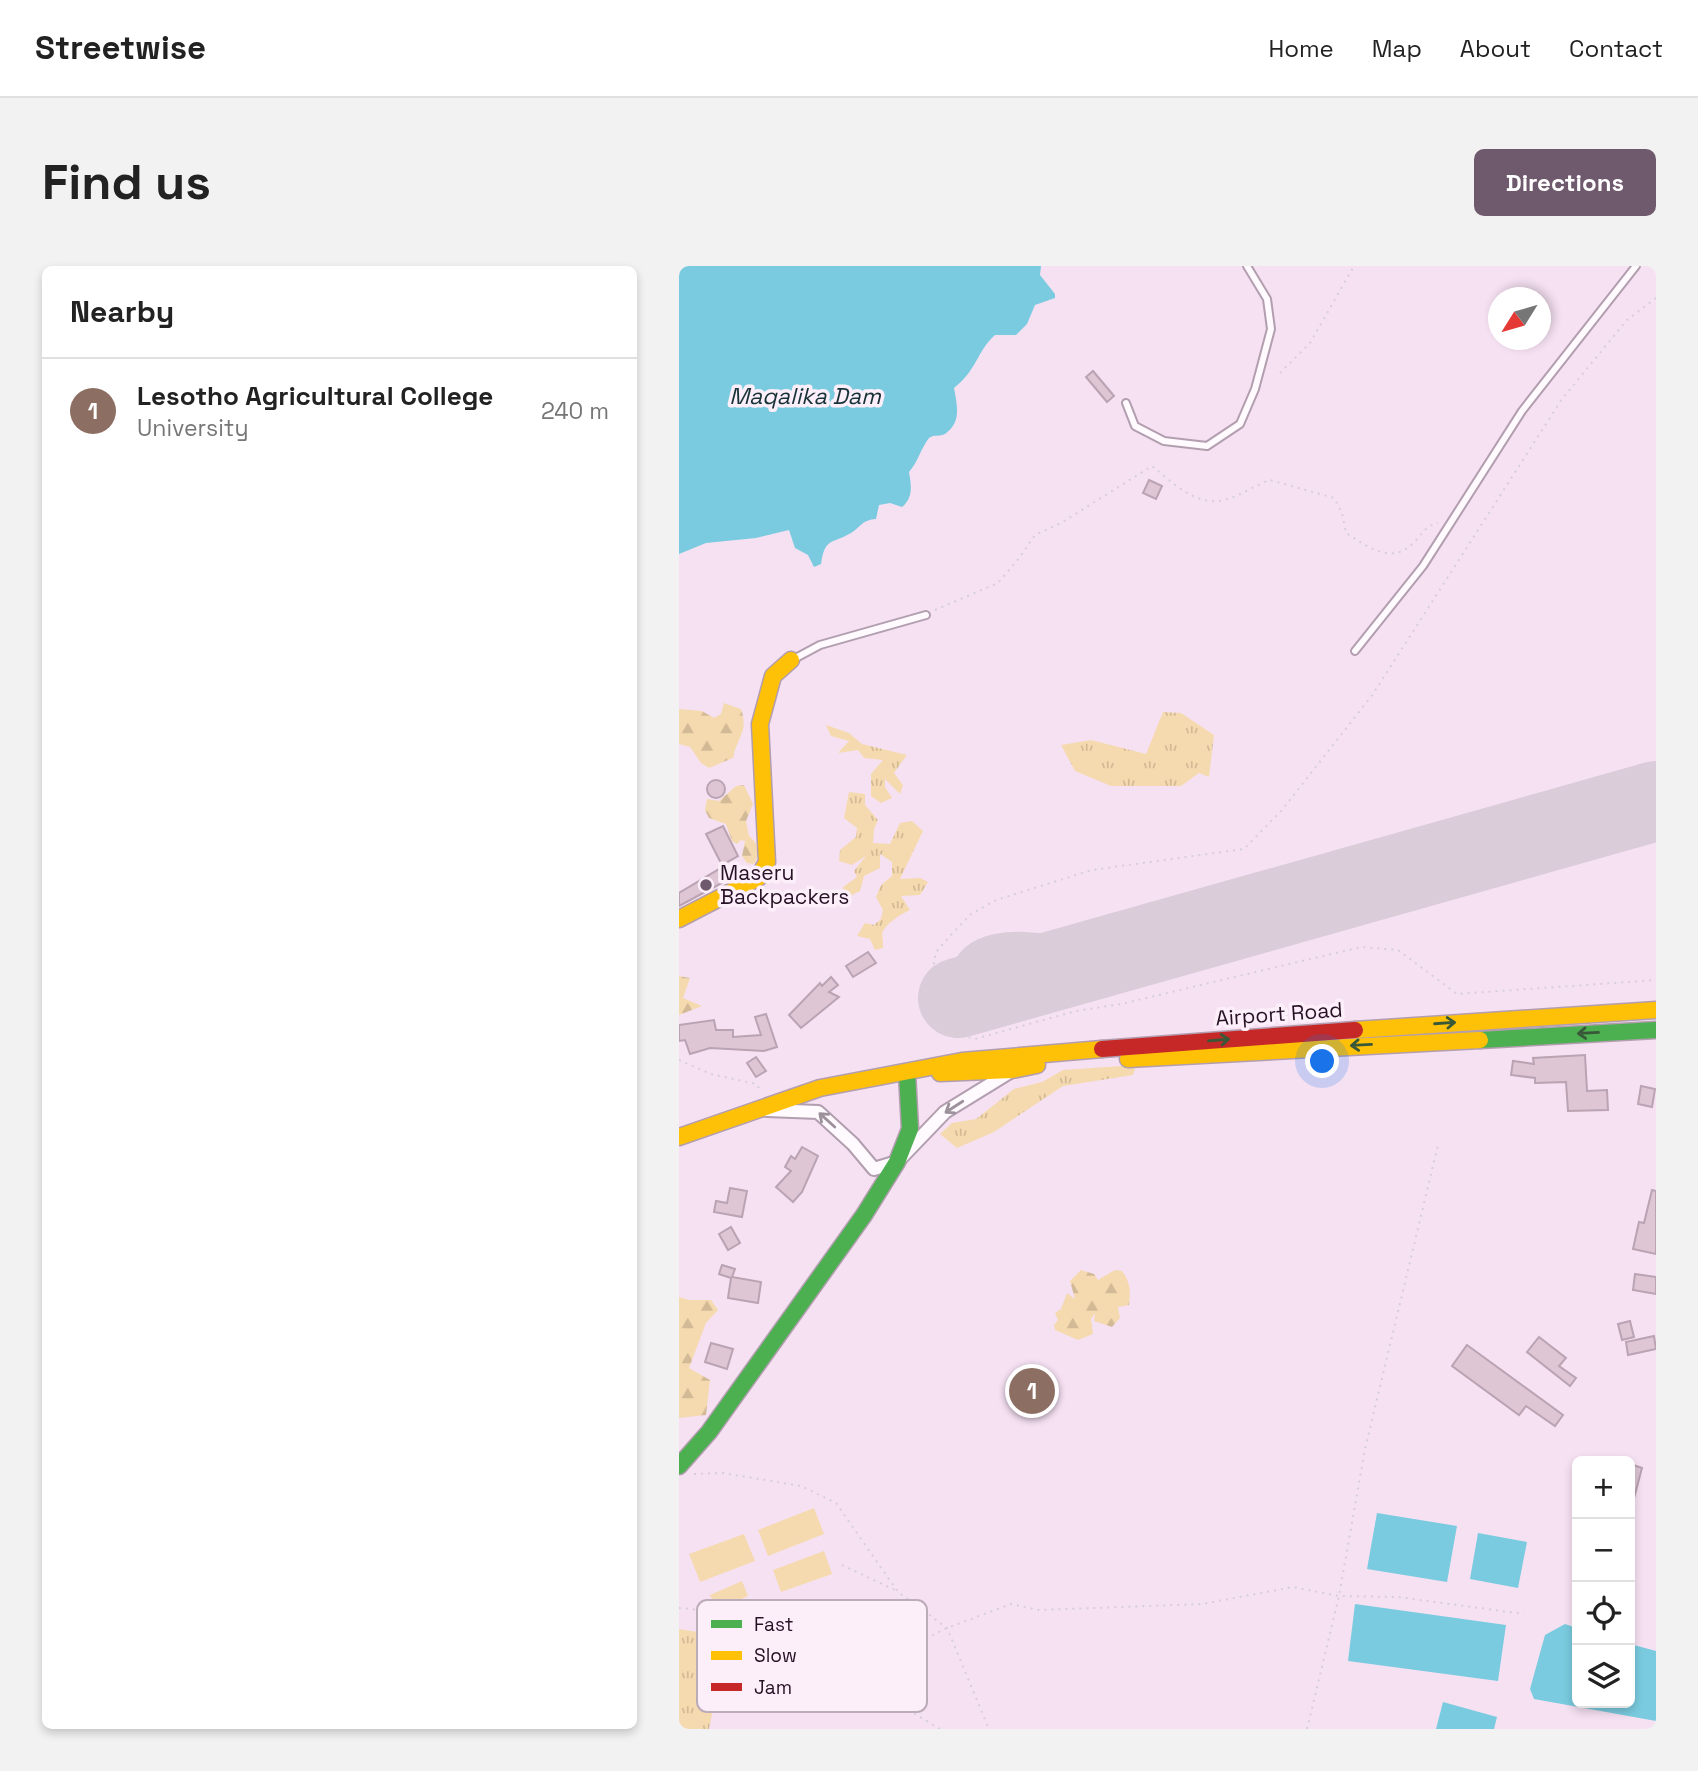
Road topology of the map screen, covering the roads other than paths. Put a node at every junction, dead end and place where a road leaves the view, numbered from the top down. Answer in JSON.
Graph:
{"nodes":[{"id":1,"x":1247,"y":266,"type":"edge"},
{"id":2,"x":1636,"y":266,"type":"edge"},
{"id":3,"x":1126,"y":403,"type":"dead end"},
{"id":4,"x":926,"y":615,"type":"road end"},
{"id":5,"x":1355,"y":651,"type":"dead end"},
{"id":6,"x":791,"y":660,"type":"joint"},
{"id":7,"x":679,"y":919,"type":"edge"},
{"id":8,"x":1656,"y":1010,"type":"edge"},
{"id":9,"x":1656,"y":1030,"type":"edge"},
{"id":10,"x":1012,"y":1070,"type":"junction"},
{"id":11,"x":908,"y":1073,"type":"junction"},
{"id":12,"x":749,"y":1110,"type":"junction"},
{"id":13,"x":679,"y":1137,"type":"edge"},
{"id":14,"x":897,"y":1162,"type":"junction"},
{"id":15,"x":685,"y":1470,"type":"edge"}],
"edges":[{"from":1,"to":3,"type":"lane"},
{"from":2,"to":5,"type":"lane"},
{"from":4,"to":6,"type":"lane"},
{"from":6,"to":7,"type":"main road"},
{"from":11,"to":8,"type":"main road","name":"Airport Road","one_way":true},
{"from":9,"to":10,"type":"main road","name":"Airport Road","one_way":true},
{"from":10,"to":11,"type":"main road","name":"Airport Road"},
{"from":10,"to":14,"type":"street","one_way":true},
{"from":11,"to":12,"type":"main road","name":"Airport Road"},
{"from":11,"to":14,"type":"main road"},
{"from":12,"to":13,"type":"main road","name":"Airport Road"},
{"from":14,"to":12,"type":"street","one_way":true},
{"from":14,"to":15,"type":"main road"}]}
